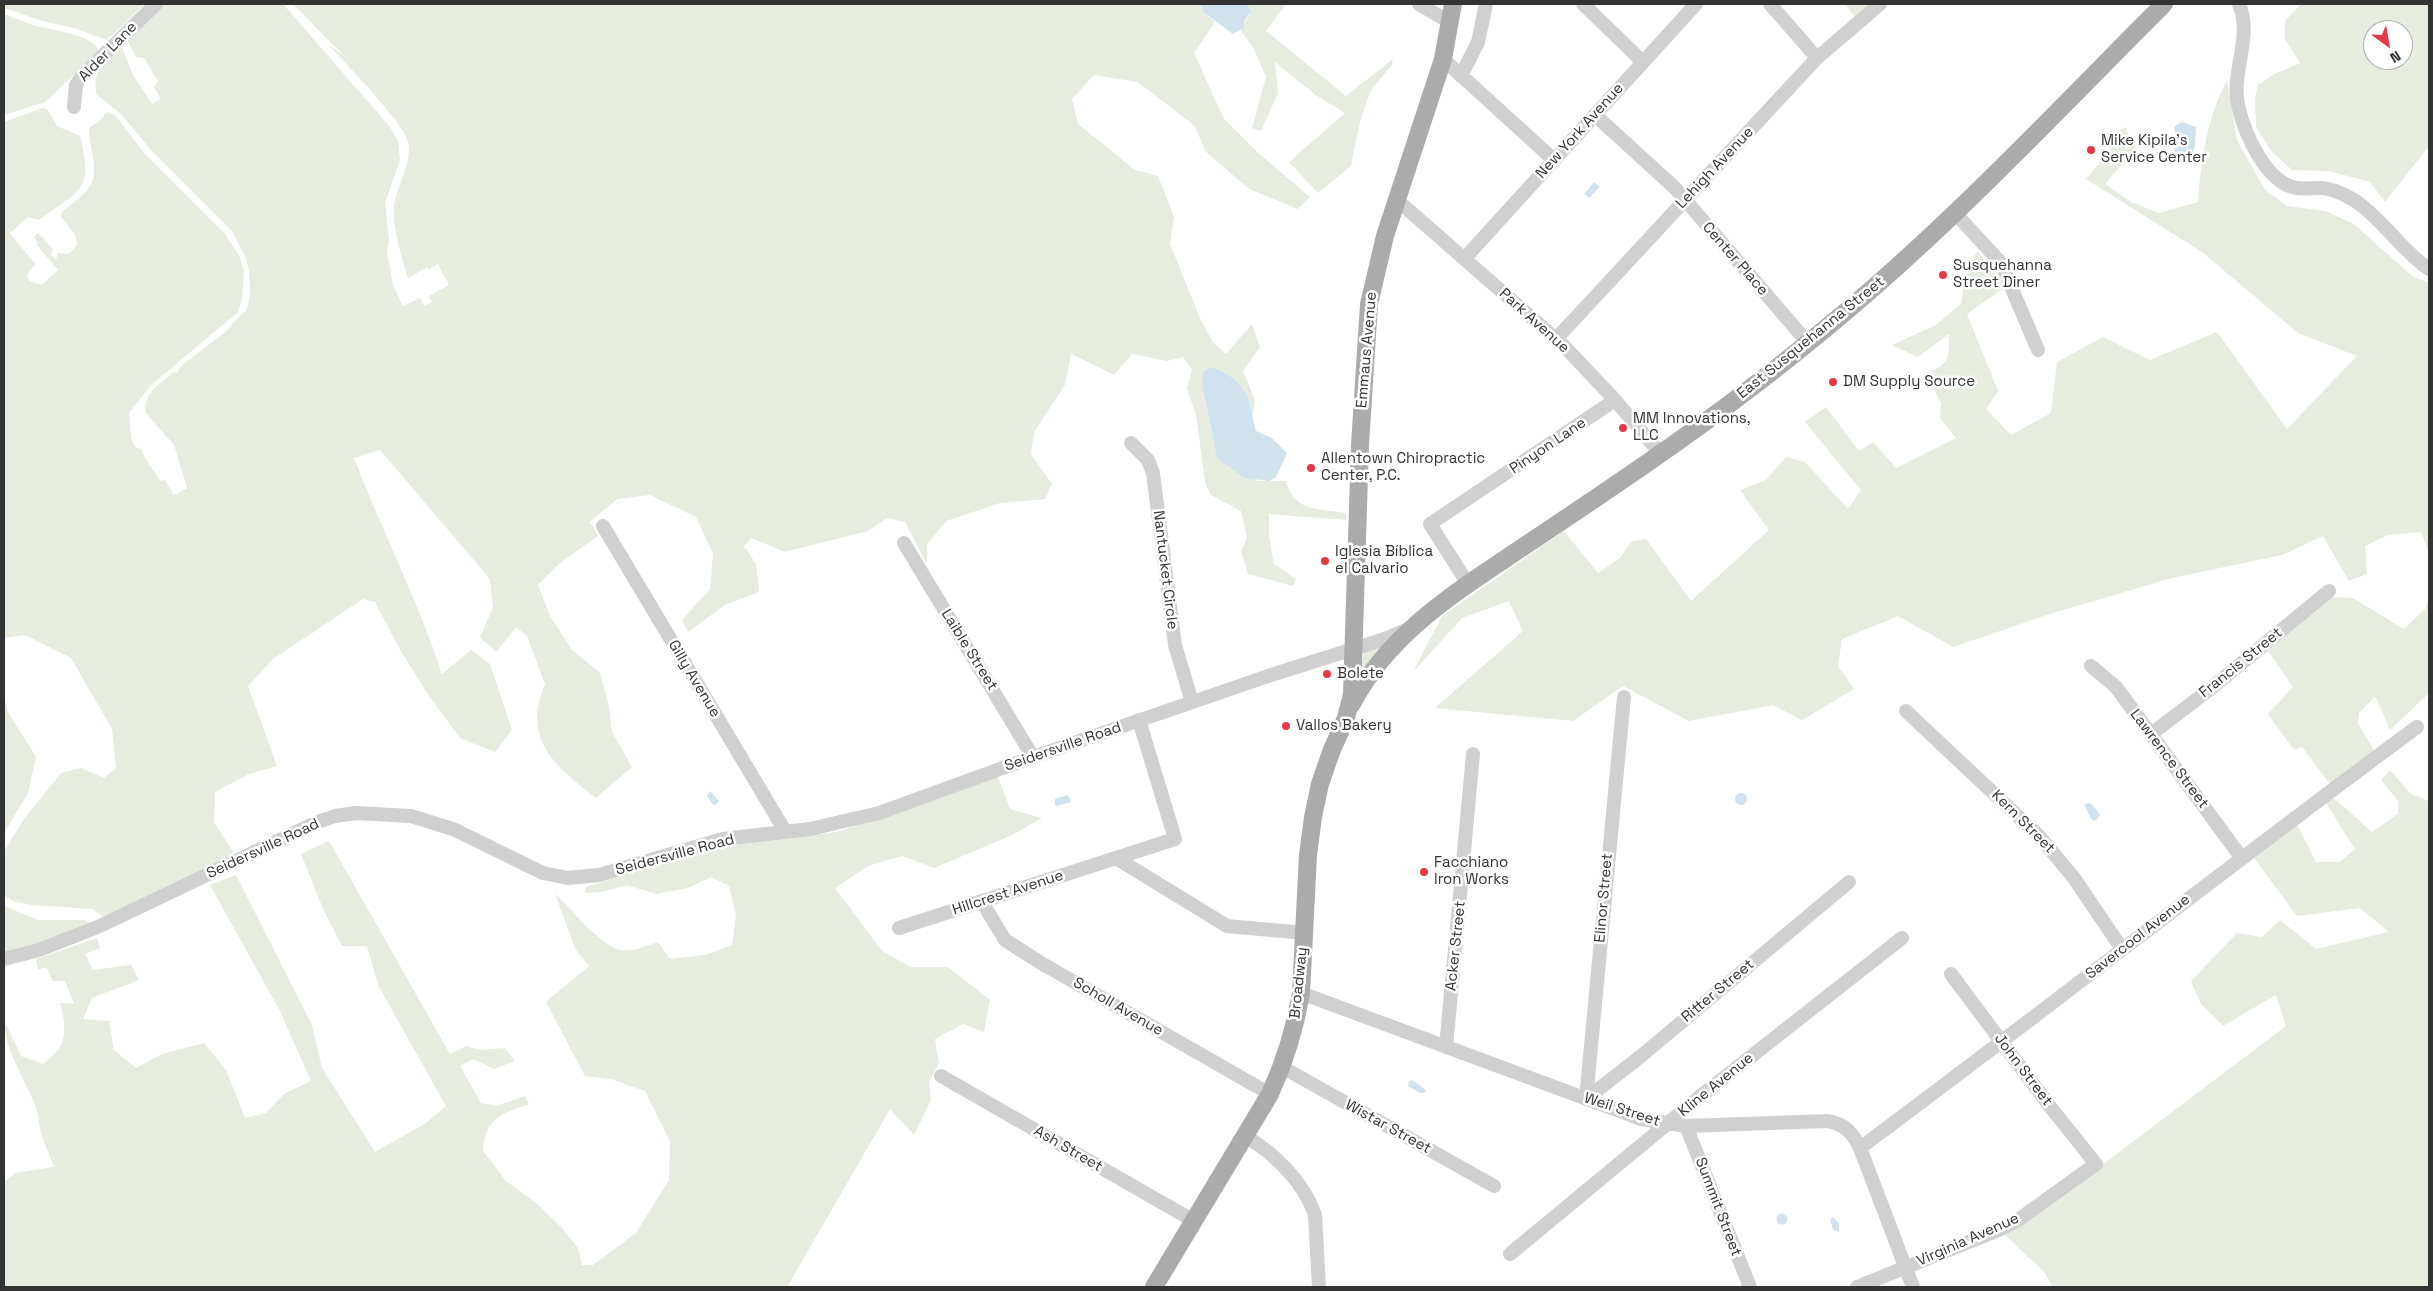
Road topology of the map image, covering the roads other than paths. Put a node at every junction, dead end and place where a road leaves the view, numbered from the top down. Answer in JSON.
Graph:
{"nodes":[{"id":1,"x":156,"y":4,"type":"edge"},
{"id":2,"x":1419,"y":4,"type":"edge"},
{"id":3,"x":1453,"y":4,"type":"edge"},
{"id":4,"x":1486,"y":4,"type":"edge"},
{"id":5,"x":1583,"y":4,"type":"edge"},
{"id":6,"x":1696,"y":4,"type":"edge"},
{"id":7,"x":1770,"y":4,"type":"edge"},
{"id":8,"x":1880,"y":4,"type":"edge"},
{"id":9,"x":2164,"y":4,"type":"edge"},
{"id":10,"x":2239,"y":4,"type":"edge"},
{"id":11,"x":1451,"y":23,"type":"junction"},
{"id":12,"x":1817,"y":58,"type":"junction"},
{"id":13,"x":1443,"y":60,"type":"junction"},
{"id":14,"x":1643,"y":62,"type":"junction"},
{"id":15,"x":1461,"y":76,"type":"junction"},
{"id":16,"x":74,"y":107,"type":"dead end"},
{"id":17,"x":1595,"y":115,"type":"junction"},
{"id":18,"x":1554,"y":160,"type":"junction"},
{"id":19,"x":1397,"y":200,"type":"junction"},
{"id":20,"x":1685,"y":200,"type":"junction"},
{"id":21,"x":1955,"y":213,"type":"junction"},
{"id":22,"x":1464,"y":259,"type":"junction"},
{"id":23,"x":2429,"y":269,"type":"edge"},
{"id":24,"x":1556,"y":339,"type":"junction"},
{"id":25,"x":1808,"y":343,"type":"junction"},
{"id":26,"x":2038,"y":350,"type":"dead end"},
{"id":27,"x":1615,"y":400,"type":"junction"},
{"id":28,"x":1131,"y":443,"type":"dead end"},
{"id":29,"x":1661,"y":454,"type":"junction"},
{"id":30,"x":603,"y":526,"type":"dead end"},
{"id":31,"x":904,"y":543,"type":"dead end"},
{"id":32,"x":1468,"y":584,"type":"junction"},
{"id":33,"x":2329,"y":591,"type":"dead end"},
{"id":34,"x":1414,"y":624,"type":"junction"},
{"id":35,"x":1353,"y":649,"type":"junction"},
{"id":36,"x":2091,"y":666,"type":"dead end"},
{"id":37,"x":1624,"y":696,"type":"dead end"},
{"id":38,"x":1192,"y":702,"type":"junction"},
{"id":39,"x":1906,"y":711,"type":"dead end"},
{"id":40,"x":1346,"y":718,"type":"junction"},
{"id":41,"x":1140,"y":720,"type":"junction"},
{"id":42,"x":2417,"y":727,"type":"dead end"},
{"id":43,"x":2151,"y":734,"type":"junction"},
{"id":44,"x":1473,"y":754,"type":"dead end"},
{"id":45,"x":1033,"y":757,"type":"junction"},
{"id":46,"x":785,"y":831,"type":"junction"},
{"id":47,"x":2241,"y":857,"type":"junction"},
{"id":48,"x":1116,"y":858,"type":"junction"},
{"id":49,"x":1849,"y":882,"type":"dead end"},
{"id":50,"x":982,"y":902,"type":"junction"},
{"id":51,"x":899,"y":928,"type":"dead end"},
{"id":52,"x":1305,"y":933,"type":"junction"},
{"id":53,"x":1902,"y":938,"type":"dead end"},
{"id":54,"x":2122,"y":949,"type":"junction"},
{"id":55,"x":4,"y":959,"type":"edge"},
{"id":56,"x":1952,"y":974,"type":"dead end"},
{"id":57,"x":1301,"y":993,"type":"junction"},
{"id":58,"x":2002,"y":1042,"type":"junction"},
{"id":59,"x":1446,"y":1047,"type":"junction"},
{"id":60,"x":1282,"y":1067,"type":"junction"},
{"id":61,"x":941,"y":1076,"type":"dead end"},
{"id":62,"x":1270,"y":1094,"type":"junction"},
{"id":63,"x":1586,"y":1099,"type":"junction"},
{"id":64,"x":1667,"y":1124,"type":"junction"},
{"id":65,"x":1686,"y":1126,"type":"junction"},
{"id":66,"x":1246,"y":1136,"type":"junction"},
{"id":67,"x":1860,"y":1148,"type":"junction"},
{"id":68,"x":2096,"y":1164,"type":"joint"},
{"id":69,"x":1494,"y":1186,"type":"dead end"},
{"id":70,"x":1194,"y":1221,"type":"junction"},
{"id":71,"x":1510,"y":1254,"type":"dead end"},
{"id":72,"x":1905,"y":1268,"type":"junction"},
{"id":73,"x":1154,"y":1287,"type":"edge"},
{"id":74,"x":1319,"y":1287,"type":"edge"},
{"id":75,"x":1750,"y":1287,"type":"edge"},
{"id":76,"x":1857,"y":1287,"type":"edge"},
{"id":77,"x":1913,"y":1287,"type":"edge"}],
"edges":[{"from":1,"to":16,"type":"street","name":"Alder Lane"},
{"from":2,"to":11,"type":"street"},
{"from":3,"to":11,"type":"main road","name":"Emmaus Avenue"},
{"from":4,"to":15,"type":"street"},
{"from":5,"to":14,"type":"street"},
{"from":6,"to":14,"type":"street","name":"New York Avenue"},
{"from":7,"to":12,"type":"street"},
{"from":8,"to":12,"type":"street","name":"Lehigh Avenue"},
{"from":9,"to":21,"type":"main road","name":"East Susquehanna Street"},
{"from":10,"to":23,"type":"street"},
{"from":11,"to":13,"type":"main road","name":"Emmaus Avenue"},
{"from":12,"to":20,"type":"street","name":"Lehigh Avenue"},
{"from":13,"to":15,"type":"street"},
{"from":13,"to":19,"type":"main road","name":"Emmaus Avenue"},
{"from":14,"to":17,"type":"street","name":"New York Avenue"},
{"from":15,"to":18,"type":"street"},
{"from":17,"to":18,"type":"street","name":"New York Avenue"},
{"from":17,"to":20,"type":"street","name":"Center Place"},
{"from":18,"to":22,"type":"street","name":"New York Avenue"},
{"from":19,"to":22,"type":"street","name":"Park Avenue"},
{"from":19,"to":35,"type":"main road","name":"Emmaus Avenue"},
{"from":20,"to":24,"type":"street","name":"Lehigh Avenue"},
{"from":20,"to":25,"type":"street","name":"Center Place"},
{"from":21,"to":25,"type":"main road","name":"East Susquehanna Street"},
{"from":21,"to":26,"type":"street"},
{"from":22,"to":24,"type":"street","name":"Park Avenue"},
{"from":24,"to":27,"type":"street","name":"Park Avenue"},
{"from":25,"to":29,"type":"main road","name":"East Susquehanna Street"},
{"from":27,"to":29,"type":"street","name":"Park Avenue"},
{"from":27,"to":32,"type":"street","name":"Pinyon Lane"},
{"from":28,"to":38,"type":"street","name":"Nantucket Circle"},
{"from":29,"to":32,"type":"main road","name":"East Susquehanna Street"},
{"from":30,"to":46,"type":"street","name":"Gilly Avenue"},
{"from":31,"to":45,"type":"street","name":"Laible Street"},
{"from":32,"to":34,"type":"main road","name":"East Susquehanna Street"},
{"from":33,"to":43,"type":"street","name":"Francis Street"},
{"from":34,"to":35,"type":"street","name":"Seidersville Road"},
{"from":34,"to":40,"type":"main road","name":"East Susquehanna Street"},
{"from":35,"to":38,"type":"street","name":"Seidersville Road"},
{"from":35,"to":40,"type":"main road","name":"Broadway"},
{"from":36,"to":43,"type":"street","name":"Lawrence Street"},
{"from":37,"to":63,"type":"street","name":"Elinor Street"},
{"from":38,"to":41,"type":"street","name":"Seidersville Road"},
{"from":39,"to":54,"type":"street","name":"Kern Street"},
{"from":40,"to":52,"type":"main road","name":"Broadway"},
{"from":41,"to":45,"type":"street","name":"Seidersville Road"},
{"from":41,"to":48,"type":"street","name":"Hillcrest Avenue"},
{"from":42,"to":47,"type":"street","name":"Savercool Avenue"},
{"from":43,"to":47,"type":"street","name":"Lawrence Street"},
{"from":44,"to":59,"type":"street","name":"Acker Street"},
{"from":45,"to":46,"type":"street","name":"Seidersville Road"},
{"from":46,"to":55,"type":"street","name":"Seidersville Road"},
{"from":47,"to":54,"type":"street","name":"Savercool Avenue"},
{"from":48,"to":50,"type":"street","name":"Hillcrest Avenue"},
{"from":48,"to":52,"type":"street"},
{"from":49,"to":63,"type":"street","name":"Ritter Street"},
{"from":50,"to":51,"type":"street","name":"Hillcrest Avenue"},
{"from":50,"to":62,"type":"street","name":"Scholl Avenue"},
{"from":52,"to":57,"type":"main road","name":"Broadway"},
{"from":53,"to":64,"type":"street","name":"Kline Avenue"},
{"from":54,"to":58,"type":"street","name":"Savercool Avenue"},
{"from":56,"to":58,"type":"street","name":"John Street"},
{"from":57,"to":59,"type":"street","name":"Weil Street"},
{"from":57,"to":60,"type":"main road","name":"Broadway"},
{"from":58,"to":67,"type":"street","name":"Savercool Avenue"},
{"from":58,"to":68,"type":"street","name":"John Street"},
{"from":59,"to":63,"type":"street","name":"Weil Street"},
{"from":60,"to":62,"type":"main road","name":"Broadway"},
{"from":60,"to":69,"type":"street","name":"Wistar Street"},
{"from":61,"to":70,"type":"street","name":"Ash Street"},
{"from":62,"to":66,"type":"main road","name":"Broadway"},
{"from":63,"to":64,"type":"street","name":"Weil Street"},
{"from":64,"to":65,"type":"street","name":"Weil Street"},
{"from":64,"to":71,"type":"street","name":"Kline Avenue"},
{"from":65,"to":67,"type":"street","name":"Weil Street"},
{"from":65,"to":75,"type":"street","name":"Summit Street"},
{"from":66,"to":70,"type":"main road","name":"Broadway"},
{"from":66,"to":74,"type":"street"},
{"from":67,"to":72,"type":"street","name":"Weil Street"},
{"from":68,"to":72,"type":"street","name":"Virginia Avenue"},
{"from":70,"to":73,"type":"main road","name":"Broadway"},
{"from":72,"to":76,"type":"street","name":"Virginia Avenue"},
{"from":72,"to":77,"type":"street","name":"Weil Street"}]}
